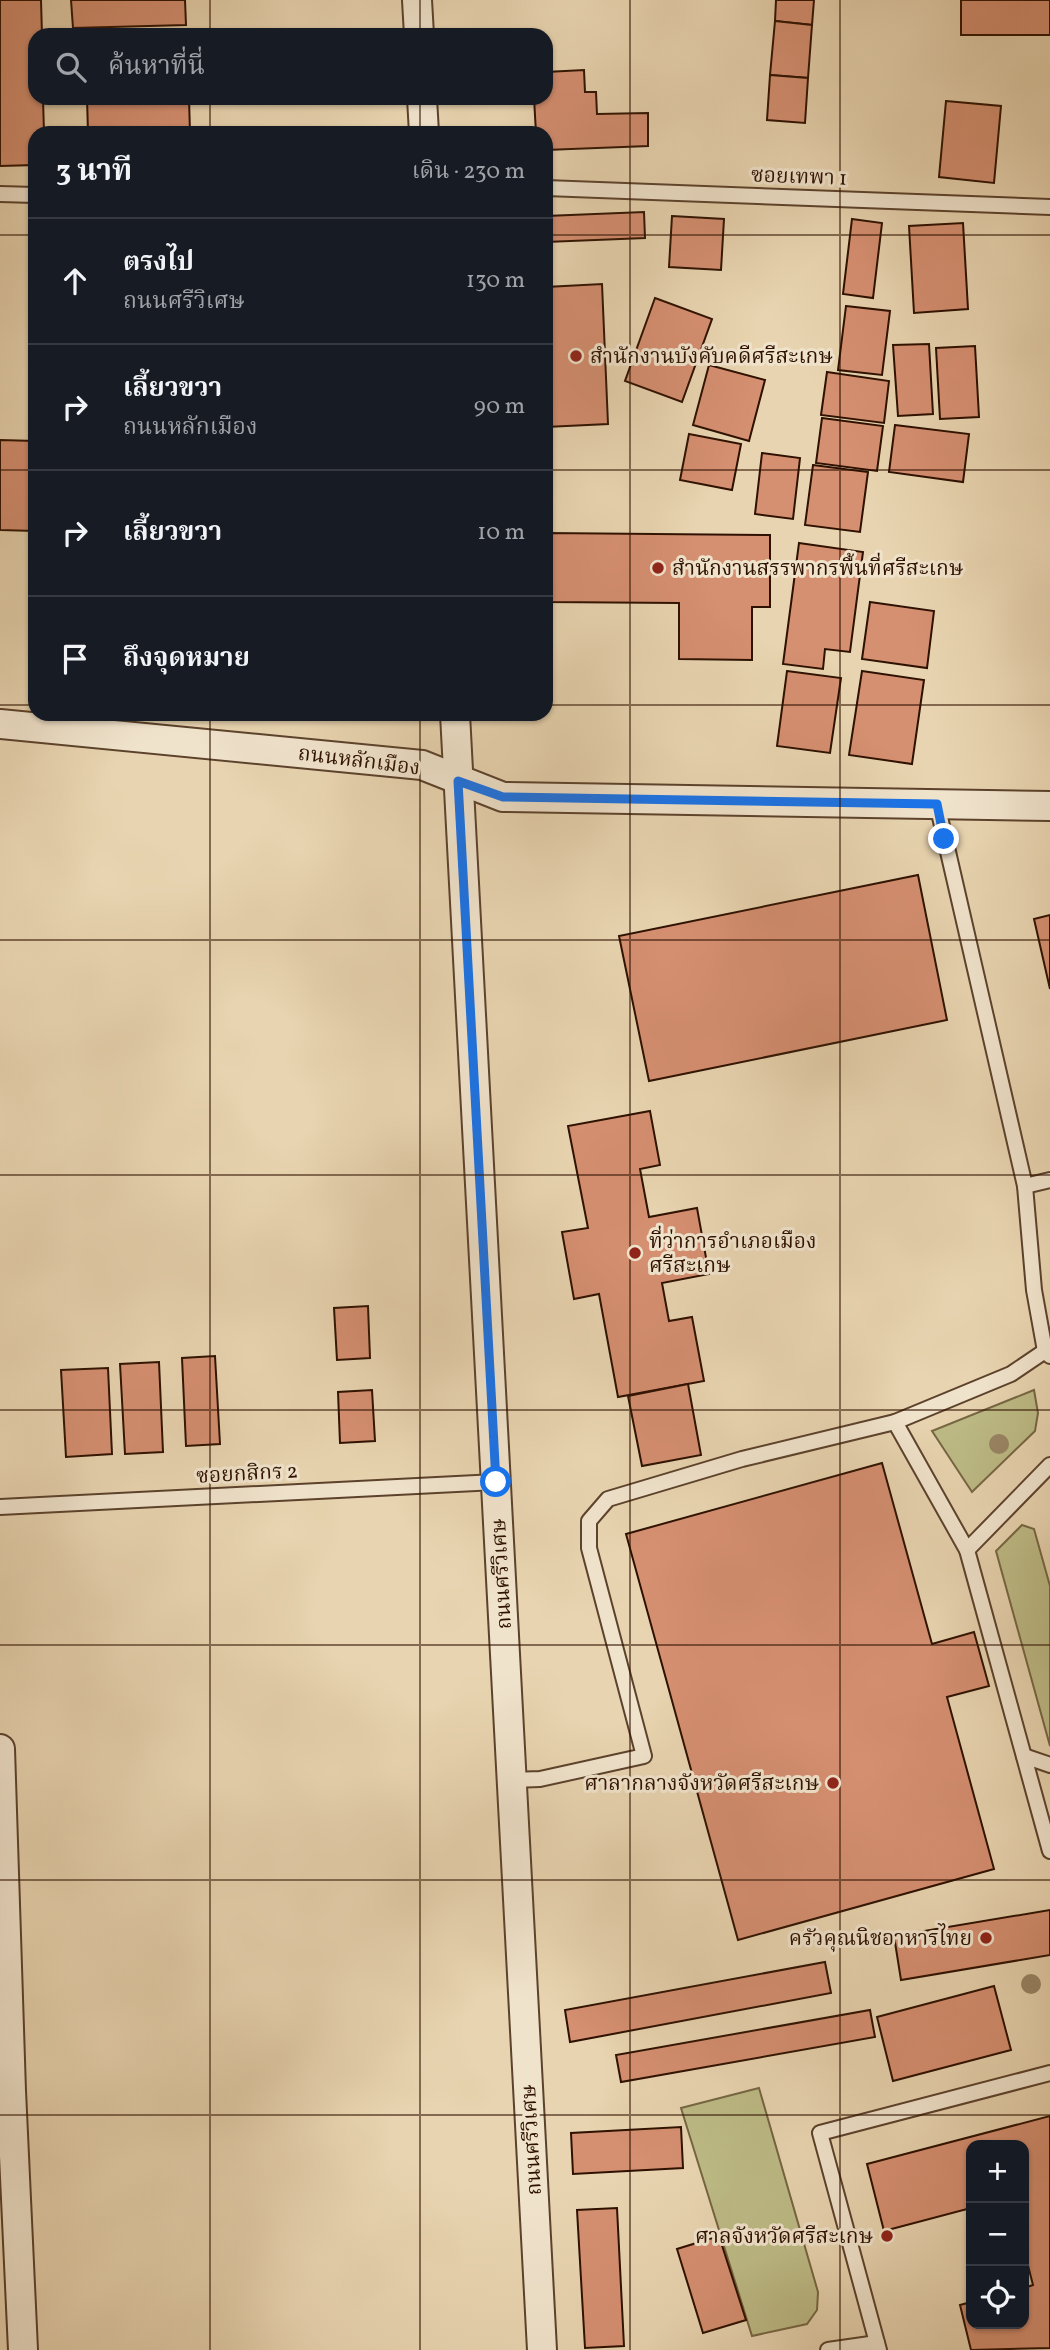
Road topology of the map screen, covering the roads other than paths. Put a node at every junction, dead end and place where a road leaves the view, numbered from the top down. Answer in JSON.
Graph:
{"nodes":[{"id":1,"x":417,"y":0,"type":"edge"},
{"id":2,"x":419,"y":28,"type":"edge"},
{"id":3,"x":422,"y":105,"type":"edge"},
{"id":4,"x":424,"y":126,"type":"edge"},
{"id":5,"x":553,"y":188,"type":"edge"},
{"id":6,"x":0,"y":194,"type":"edge"},
{"id":7,"x":28,"y":195,"type":"edge"},
{"id":8,"x":1050,"y":207,"type":"edge"},
{"id":9,"x":455,"y":721,"type":"edge"},
{"id":10,"x":0,"y":724,"type":"edge"},
{"id":11,"x":458,"y":781,"type":"junction"},
{"id":12,"x":937,"y":804,"type":"junction"},
{"id":13,"x":1050,"y":806,"type":"edge"},
{"id":14,"x":1050,"y":1180,"type":"edge"},
{"id":15,"x":1026,"y":1185,"type":"junction"},
{"id":16,"x":1047,"y":1354,"type":"edge"},
{"id":17,"x":895,"y":1422,"type":"junction"},
{"id":18,"x":1050,"y":1465,"type":"edge"},
{"id":19,"x":496,"y":1482,"type":"junction"},
{"id":20,"x":0,"y":1507,"type":"edge"},
{"id":21,"x":967,"y":1550,"type":"junction"},
{"id":22,"x":0,"y":1749,"type":"edge"},
{"id":23,"x":1024,"y":1756,"type":"junction"},
{"id":24,"x":1050,"y":1765,"type":"edge"},
{"id":25,"x":512,"y":1780,"type":"junction"},
{"id":26,"x":1,"y":1794,"type":"edge"},
{"id":27,"x":1050,"y":1851,"type":"edge"},
{"id":28,"x":1050,"y":2073,"type":"edge"},
{"id":29,"x":878,"y":2347,"type":"edge"},
{"id":30,"x":23,"y":2350,"type":"edge"},
{"id":31,"x":542,"y":2350,"type":"edge"},
{"id":32,"x":828,"y":2350,"type":"edge"}],
"edges":[{"from":1,"to":2,"type":"street"},
{"from":3,"to":4,"type":"street"},
{"from":5,"to":8,"type":"lane","name":"ซอยเทพา 1"},
{"from":6,"to":7,"type":"lane"},
{"from":9,"to":11,"type":"street","name":"ถนนศรีวิเศษ"},
{"from":10,"to":11,"type":"street","name":"ถนนหลักเมือง"},
{"from":11,"to":12,"type":"street","name":"ถนนหลักเมือง"},
{"from":11,"to":19,"type":"street","name":"ถนนศรีวิเศษ"},
{"from":12,"to":13,"type":"street","name":"ถนนหลักเมือง"},
{"from":12,"to":15,"type":"lane"},
{"from":14,"to":15,"type":"lane"},
{"from":15,"to":16,"type":"lane"},
{"from":16,"to":17,"type":"lane"},
{"from":17,"to":21,"type":"lane"},
{"from":17,"to":25,"type":"lane"},
{"from":18,"to":21,"type":"lane"},
{"from":19,"to":20,"type":"lane","name":"ซอยกสิกร 2"},
{"from":19,"to":25,"type":"street","name":"ถนนศรีวิเศษ"},
{"from":21,"to":23,"type":"lane"},
{"from":22,"to":26,"type":"street"},
{"from":23,"to":24,"type":"lane"},
{"from":23,"to":27,"type":"lane"},
{"from":25,"to":31,"type":"street","name":"ถนนศรีวิเศษ"},
{"from":26,"to":30,"type":"street"},
{"from":28,"to":29,"type":"lane"},
{"from":29,"to":32,"type":"lane"}]}
